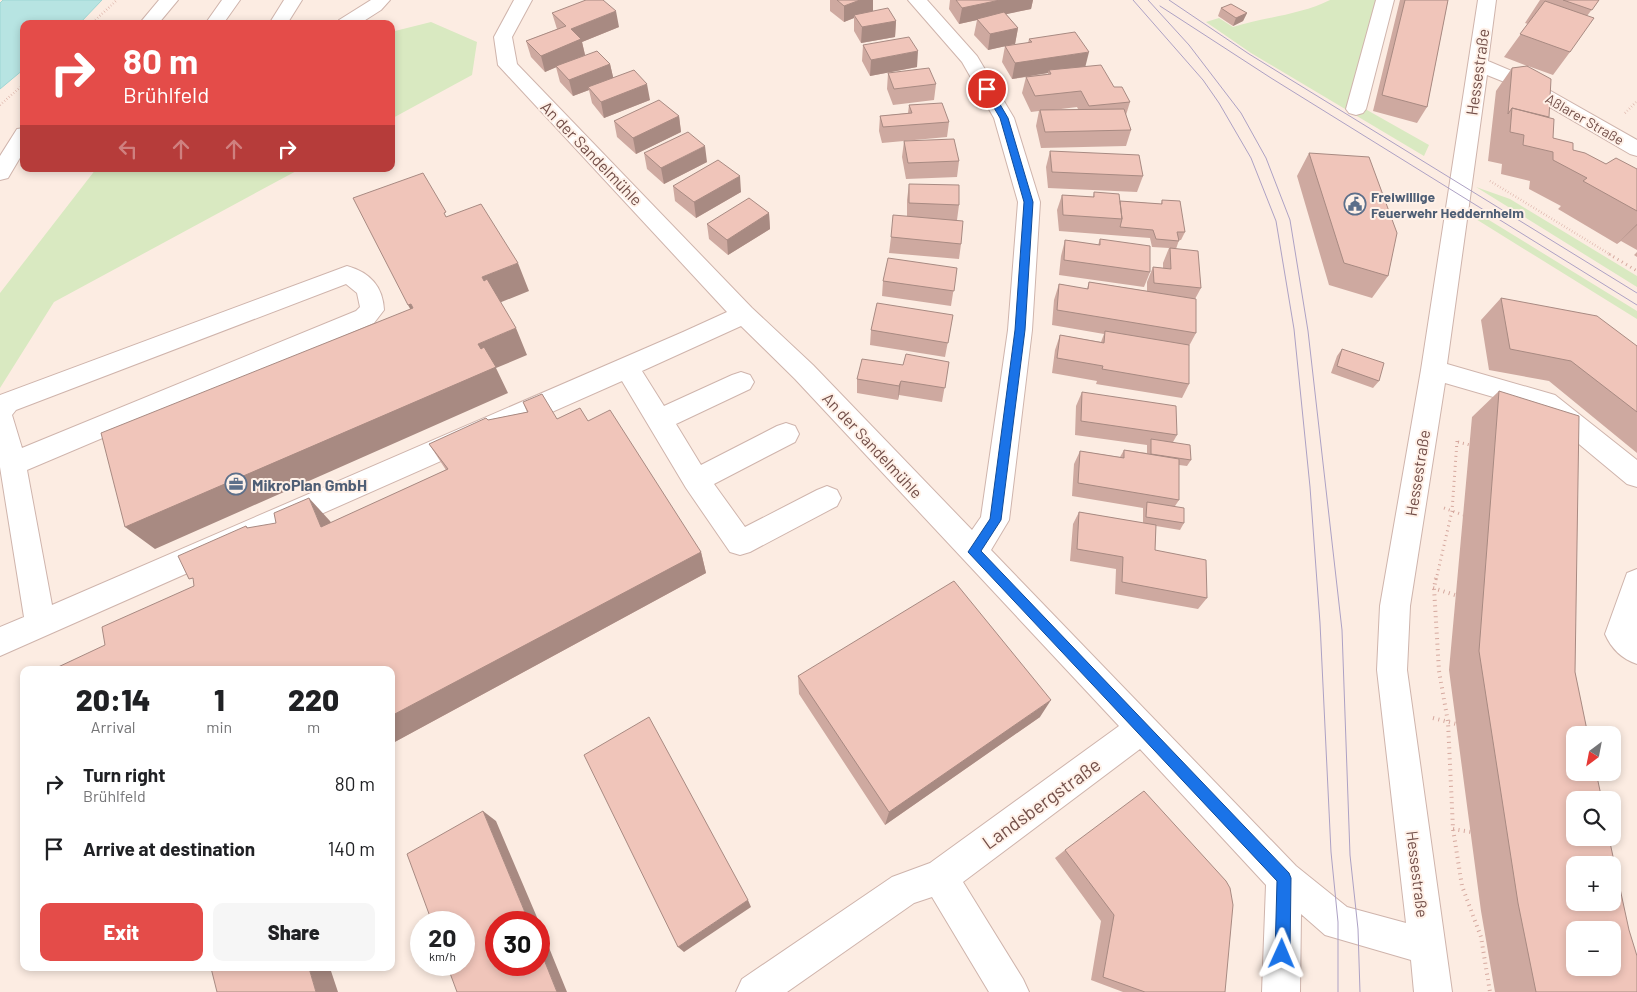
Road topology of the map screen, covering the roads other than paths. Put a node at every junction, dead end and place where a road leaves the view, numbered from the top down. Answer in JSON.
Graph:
{"nodes":[{"id":1,"x":170,"y":0,"type":"edge"},
{"id":2,"x":231,"y":0,"type":"edge"},
{"id":3,"x":293,"y":0,"type":"edge"},
{"id":4,"x":381,"y":0,"type":"edge"},
{"id":5,"x":523,"y":0,"type":"edge"},
{"id":6,"x":917,"y":0,"type":"edge"},
{"id":7,"x":1385,"y":0,"type":"edge"},
{"id":8,"x":1487,"y":0,"type":"edge"},
{"id":9,"x":345,"y":16,"type":"edge"},
{"id":10,"x":152,"y":20,"type":"edge"},
{"id":11,"x":217,"y":20,"type":"edge"},
{"id":12,"x":280,"y":20,"type":"edge"},
{"id":13,"x":1478,"y":64,"type":"junction"},
{"id":14,"x":1356,"y":109,"type":"dead end"},
{"id":15,"x":20,"y":140,"type":"edge"},
{"id":16,"x":1637,"y":149,"type":"edge"},
{"id":17,"x":0,"y":173,"type":"edge"},
{"id":18,"x":744,"y":314,"type":"junction"},
{"id":19,"x":627,"y":368,"type":"junction"},
{"id":20,"x":1434,"y":370,"type":"junction"},
{"id":21,"x":741,"y":382,"type":"dead end"},
{"id":22,"x":0,"y":412,"type":"edge"},
{"id":23,"x":0,"y":416,"type":"edge"},
{"id":24,"x":658,"y":421,"type":"junction"},
{"id":25,"x":786,"y":434,"type":"dead end"},
{"id":26,"x":13,"y":464,"type":"junction"},
{"id":27,"x":1637,"y":476,"type":"edge"},
{"id":28,"x":696,"y":480,"type":"junction"},
{"id":29,"x":827,"y":498,"type":"dead end"},
{"id":30,"x":974,"y":552,"type":"junction"},
{"id":31,"x":1637,"y":582,"type":"edge"},
{"id":32,"x":40,"y":624,"type":"junction"},
{"id":33,"x":0,"y":642,"type":"edge"},
{"id":34,"x":1637,"y":650,"type":"edge"},
{"id":35,"x":1141,"y":728,"type":"junction"},
{"id":36,"x":940,"y":877,"type":"junction"},
{"id":37,"x":1284,"y":878,"type":"junction"},
{"id":38,"x":1427,"y":947,"type":"junction"},
{"id":39,"x":755,"y":992,"type":"edge"},
{"id":40,"x":1010,"y":992,"type":"edge"},
{"id":41,"x":1281,"y":992,"type":"edge"},
{"id":42,"x":1433,"y":992,"type":"edge"}],
"edges":[{"from":1,"to":10,"type":"street"},
{"from":2,"to":11,"type":"street"},
{"from":3,"to":12,"type":"street"},
{"from":4,"to":9,"type":"street"},
{"from":5,"to":18,"type":"street","name":"An der Sandelmühle"},
{"from":6,"to":30,"type":"street"},
{"from":7,"to":14,"type":"street"},
{"from":8,"to":13,"type":"street","name":"Hessestraße"},
{"from":13,"to":16,"type":"street","name":"Aßlarer Straße"},
{"from":13,"to":20,"type":"street","name":"Hessestraße"},
{"from":15,"to":17,"type":"street"},
{"from":18,"to":19,"type":"street"},
{"from":18,"to":30,"type":"street","name":"An der Sandelmühle"},
{"from":19,"to":24,"type":"street"},
{"from":19,"to":32,"type":"street"},
{"from":20,"to":27,"type":"street"},
{"from":20,"to":38,"type":"street","name":"Hessestraße"},
{"from":21,"to":24,"type":"street"},
{"from":22,"to":26,"type":"street"},
{"from":23,"to":26,"type":"street"},
{"from":24,"to":28,"type":"street"},
{"from":25,"to":28,"type":"street"},
{"from":26,"to":32,"type":"street"},
{"from":28,"to":29,"type":"street"},
{"from":30,"to":35,"type":"street","name":"An der Sandelmühle"},
{"from":31,"to":34,"type":"street"},
{"from":32,"to":33,"type":"street"},
{"from":35,"to":36,"type":"street","name":"Landsbergstraße"},
{"from":35,"to":37,"type":"street","name":"An der Sandelmühle"},
{"from":36,"to":39,"type":"street","name":"Landsbergstraße"},
{"from":36,"to":40,"type":"street"},
{"from":37,"to":38,"type":"street","name":"An der Sandelmühle"},
{"from":37,"to":41,"type":"street"},
{"from":38,"to":42,"type":"street","name":"Hessestraße"}]}
